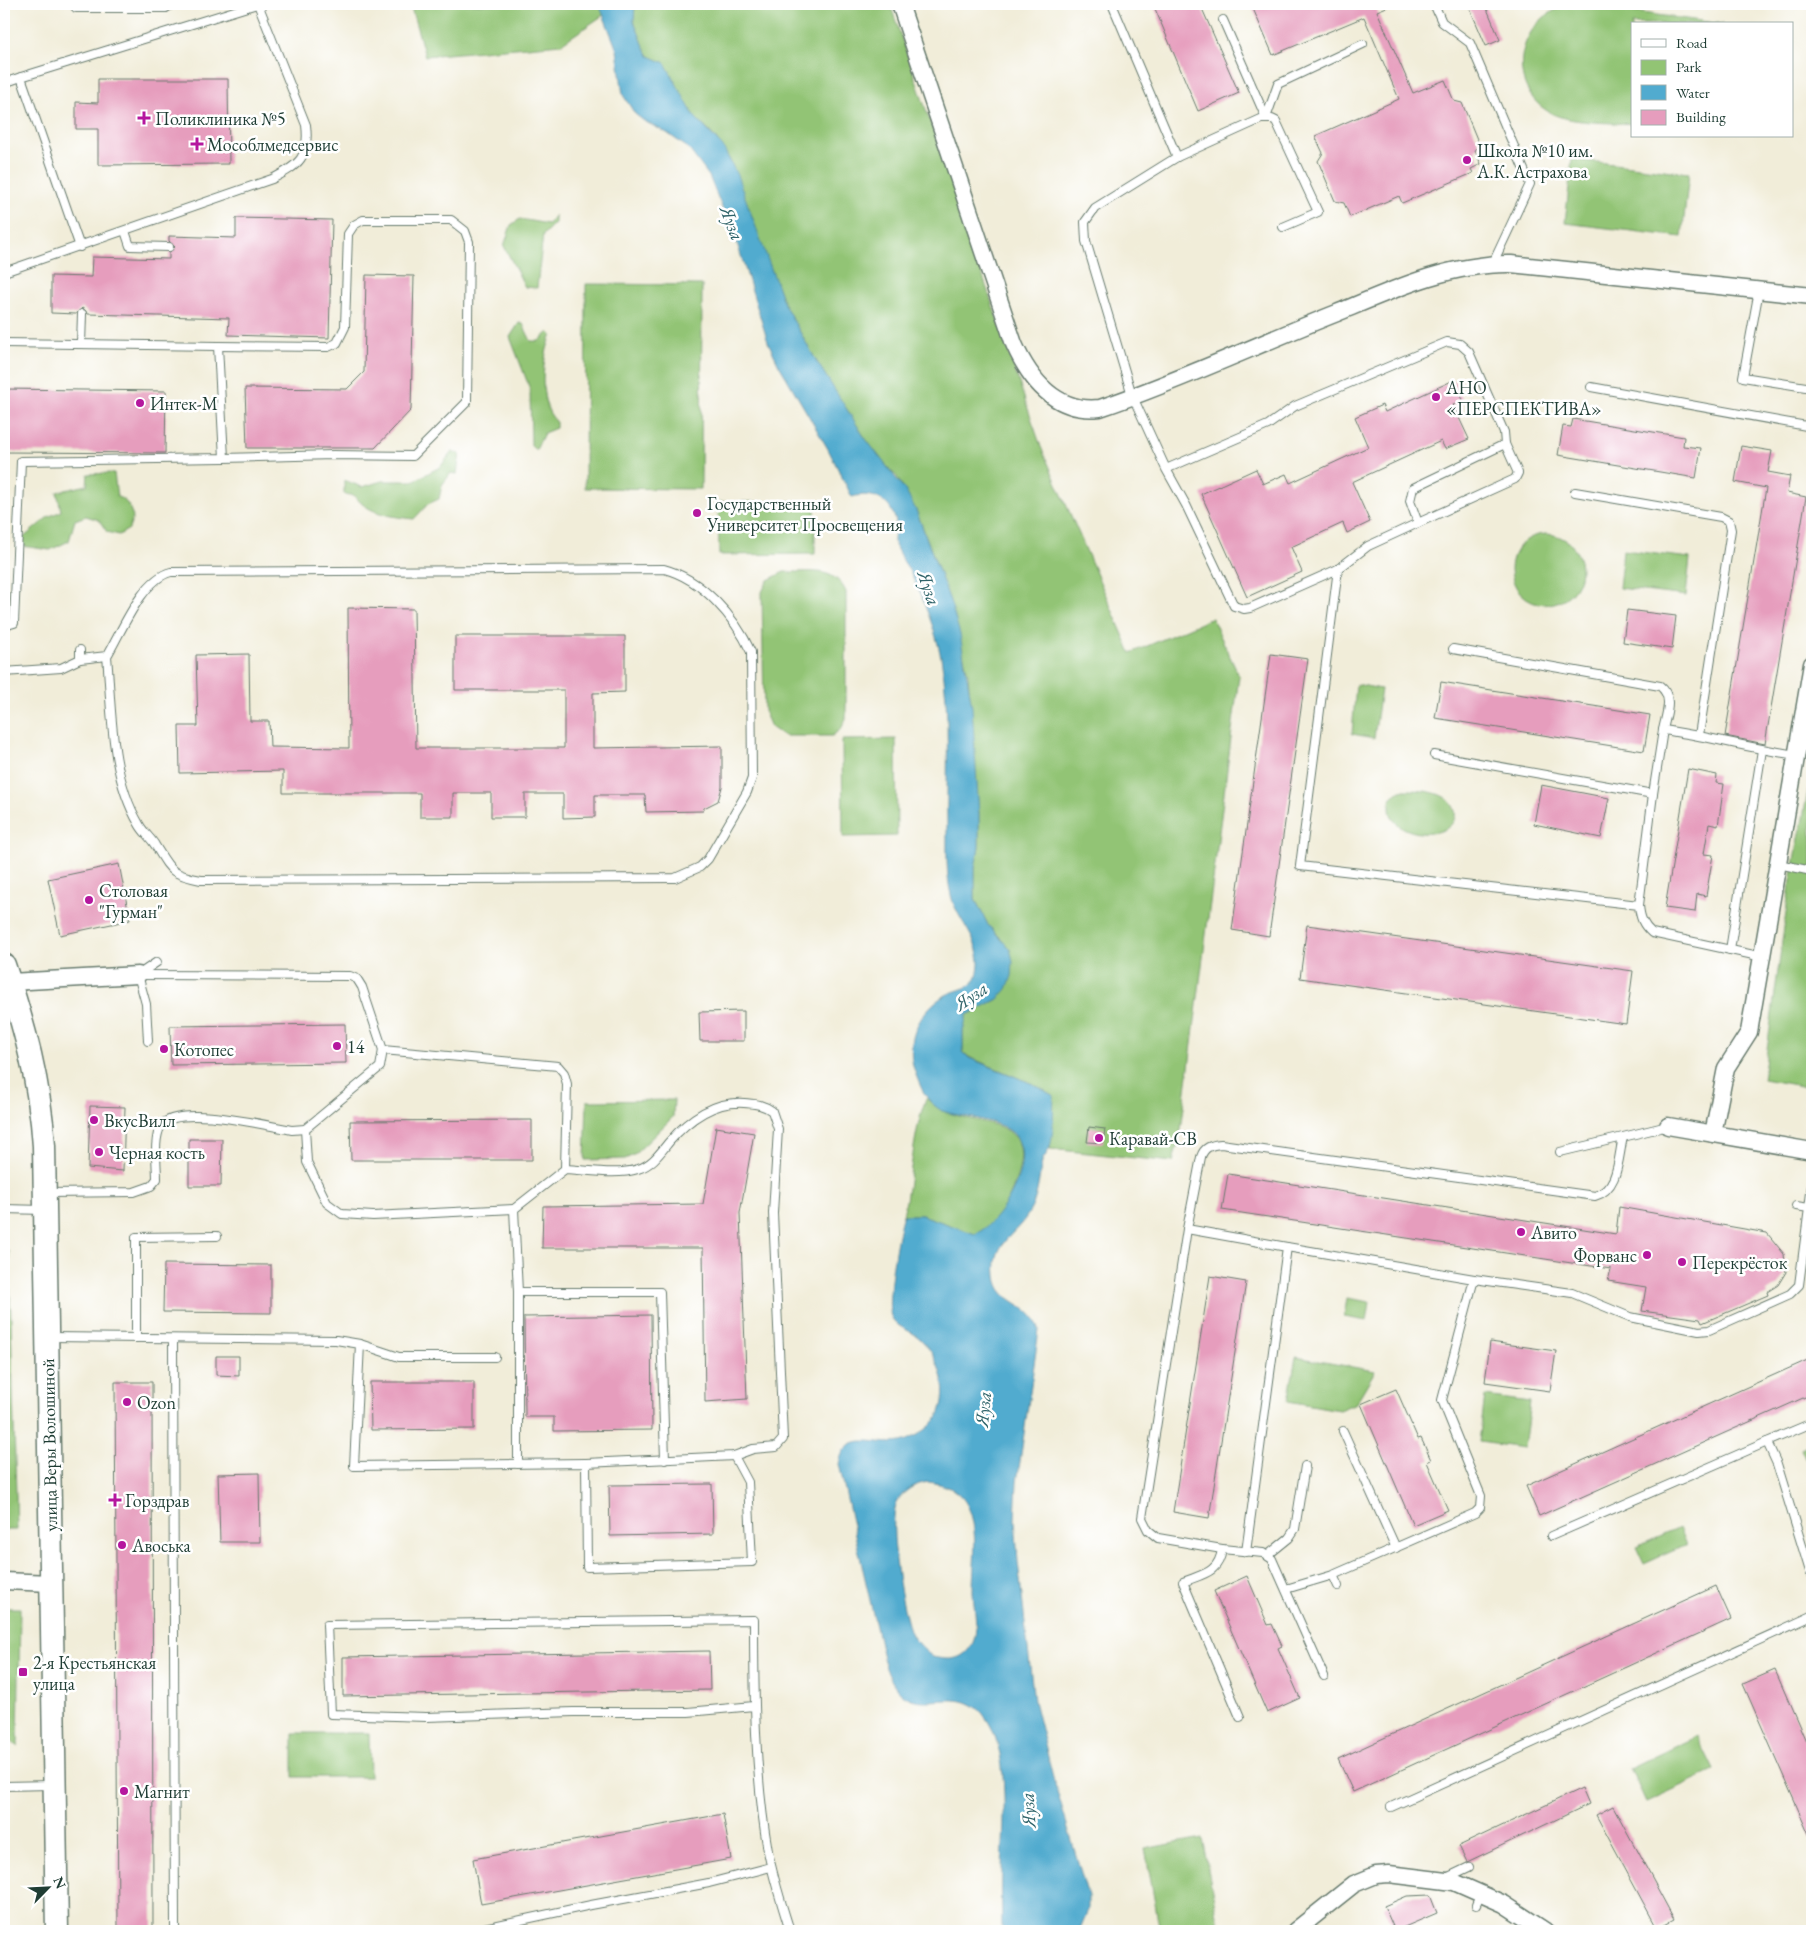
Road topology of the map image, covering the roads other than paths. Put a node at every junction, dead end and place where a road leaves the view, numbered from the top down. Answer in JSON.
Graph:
{"nodes":[{"id":1,"x":73,"y":4,"type":"edge"},
{"id":2,"x":172,"y":4,"type":"edge"},
{"id":3,"x":258,"y":4,"type":"edge"},
{"id":4,"x":900,"y":4,"type":"edge"},
{"id":5,"x":1112,"y":4,"type":"edge"},
{"id":6,"x":1434,"y":4,"type":"edge"},
{"id":7,"x":1223,"y":20,"type":"dead end"},
{"id":8,"x":1363,"y":44,"type":"dead end"},
{"id":9,"x":21,"y":77,"type":"junction"},
{"id":10,"x":4,"y":83,"type":"edge"},
{"id":11,"x":1266,"y":118,"type":"junction"},
{"id":12,"x":1176,"y":157,"type":"junction"},
{"id":13,"x":1283,"y":227,"type":"dead end"},
{"id":14,"x":125,"y":231,"type":"junction"},
{"id":15,"x":80,"y":247,"type":"junction"},
{"id":16,"x":169,"y":247,"type":"dead end"},
{"id":17,"x":1493,"y":264,"type":"junction"},
{"id":18,"x":4,"y":272,"type":"edge"},
{"id":19,"x":1759,"y":290,"type":"junction"},
{"id":20,"x":1812,"y":296,"type":"edge"},
{"id":21,"x":82,"y":314,"type":"dead end"},
{"id":22,"x":4,"y":343,"type":"edge"},
{"id":23,"x":81,"y":344,"type":"junction"},
{"id":24,"x":218,"y":346,"type":"junction"},
{"id":25,"x":1592,"y":387,"type":"dead end"},
{"id":26,"x":1812,"y":388,"type":"edge"},
{"id":27,"x":1132,"y":396,"type":"junction"},
{"id":28,"x":1812,"y":427,"type":"edge"},
{"id":29,"x":1505,"y":444,"type":"junction"},
{"id":30,"x":224,"y":458,"type":"junction"},
{"id":31,"x":1166,"y":470,"type":"junction"},
{"id":32,"x":1575,"y":492,"type":"dead end"},
{"id":33,"x":1418,"y":523,"type":"junction"},
{"id":34,"x":1338,"y":569,"type":"junction"},
{"id":35,"x":4,"y":626,"type":"edge"},
{"id":36,"x":1453,"y":649,"type":"dead end"},
{"id":37,"x":80,"y":650,"type":"dead end"},
{"id":38,"x":107,"y":656,"type":"junction"},
{"id":39,"x":80,"y":659,"type":"junction"},
{"id":40,"x":1812,"y":664,"type":"edge"},
{"id":41,"x":4,"y":672,"type":"edge"},
{"id":42,"x":1663,"y":730,"type":"junction"},
{"id":43,"x":1699,"y":735,"type":"junction"},
{"id":44,"x":1762,"y":750,"type":"junction"},
{"id":45,"x":1434,"y":755,"type":"dead end"},
{"id":46,"x":1797,"y":755,"type":"junction"},
{"id":47,"x":1653,"y":794,"type":"junction"},
{"id":48,"x":1778,"y":864,"type":"junction"},
{"id":49,"x":1812,"y":871,"type":"edge"},
{"id":50,"x":1639,"y":905,"type":"junction"},
{"id":51,"x":1730,"y":950,"type":"junction"},
{"id":52,"x":1763,"y":957,"type":"junction"},
{"id":53,"x":157,"y":962,"type":"dead end"},
{"id":54,"x":138,"y":975,"type":"junction"},
{"id":55,"x":6,"y":976,"type":"edge"},
{"id":56,"x":148,"y":1041,"type":"dead end"},
{"id":57,"x":383,"y":1050,"type":"junction"},
{"id":58,"x":1668,"y":1126,"type":"joint"},
{"id":59,"x":305,"y":1129,"type":"junction"},
{"id":60,"x":1713,"y":1134,"type":"junction"},
{"id":61,"x":1623,"y":1137,"type":"junction"},
{"id":62,"x":1812,"y":1151,"type":"edge"},
{"id":63,"x":1560,"y":1152,"type":"dead end"},
{"id":64,"x":565,"y":1169,"type":"junction"},
{"id":65,"x":1812,"y":1185,"type":"edge"},
{"id":66,"x":45,"y":1201,"type":"junction"},
{"id":67,"x":1796,"y":1206,"type":"dead end"},
{"id":68,"x":4,"y":1209,"type":"edge"},
{"id":69,"x":514,"y":1210,"type":"junction"},
{"id":70,"x":1810,"y":1211,"type":"edge"},
{"id":71,"x":1187,"y":1229,"type":"junction"},
{"id":72,"x":217,"y":1236,"type":"dead end"},
{"id":73,"x":1288,"y":1247,"type":"junction"},
{"id":74,"x":1474,"y":1279,"type":"junction"},
{"id":75,"x":518,"y":1292,"type":"junction"},
{"id":76,"x":48,"y":1337,"type":"junction"},
{"id":77,"x":136,"y":1338,"type":"junction"},
{"id":78,"x":174,"y":1339,"type":"junction"},
{"id":79,"x":360,"y":1344,"type":"junction"},
{"id":80,"x":495,"y":1356,"type":"dead end"},
{"id":81,"x":1812,"y":1423,"type":"edge"},
{"id":82,"x":1343,"y":1431,"type":"dead end"},
{"id":83,"x":1767,"y":1442,"type":"junction"},
{"id":84,"x":734,"y":1456,"type":"junction"},
{"id":85,"x":666,"y":1460,"type":"junction"},
{"id":86,"x":586,"y":1463,"type":"junction"},
{"id":87,"x":518,"y":1464,"type":"junction"},
{"id":88,"x":1306,"y":1466,"type":"dead end"},
{"id":89,"x":1551,"y":1536,"type":"dead end"},
{"id":90,"x":1396,"y":1548,"type":"junction"},
{"id":91,"x":1222,"y":1549,"type":"junction"},
{"id":92,"x":1246,"y":1552,"type":"junction"},
{"id":93,"x":1268,"y":1555,"type":"junction"},
{"id":94,"x":1333,"y":1575,"type":"junction"},
{"id":95,"x":1812,"y":1578,"type":"edge"},
{"id":96,"x":4,"y":1581,"type":"edge"},
{"id":97,"x":51,"y":1583,"type":"junction"},
{"id":98,"x":1338,"y":1586,"type":"dead end"},
{"id":99,"x":1286,"y":1589,"type":"junction"},
{"id":100,"x":1812,"y":1616,"type":"edge"},
{"id":101,"x":1324,"y":1676,"type":"dead end"},
{"id":102,"x":754,"y":1706,"type":"junction"},
{"id":103,"x":1240,"y":1716,"type":"dead end"},
{"id":104,"x":55,"y":1785,"type":"junction"},
{"id":105,"x":4,"y":1786,"type":"edge"},
{"id":106,"x":1391,"y":1807,"type":"dead end"},
{"id":107,"x":1469,"y":1866,"type":"dead end"},
{"id":108,"x":771,"y":1868,"type":"junction"},
{"id":109,"x":1442,"y":1880,"type":"junction"},
{"id":110,"x":57,"y":1931,"type":"edge"},
{"id":111,"x":175,"y":1931,"type":"edge"},
{"id":112,"x":470,"y":1931,"type":"edge"},
{"id":113,"x":790,"y":1931,"type":"edge"},
{"id":114,"x":1295,"y":1931,"type":"edge"},
{"id":115,"x":1545,"y":1931,"type":"edge"}],
"edges":[{"from":1,"to":2,"type":"lane"},
{"from":3,"to":9,"type":"lane"},
{"from":3,"to":14,"type":"lane"},
{"from":4,"to":27,"type":"street"},
{"from":5,"to":12,"type":"lane"},
{"from":6,"to":17,"type":"lane"},
{"from":7,"to":11,"type":"lane"},
{"from":8,"to":11,"type":"lane"},
{"from":9,"to":10,"type":"lane"},
{"from":9,"to":15,"type":"lane"},
{"from":11,"to":12,"type":"lane"},
{"from":11,"to":13,"type":"lane"},
{"from":12,"to":27,"type":"lane"},
{"from":14,"to":15,"type":"lane"},
{"from":14,"to":16,"type":"lane"},
{"from":15,"to":18,"type":"lane"},
{"from":17,"to":19,"type":"street"},
{"from":17,"to":27,"type":"street"},
{"from":19,"to":20,"type":"street"},
{"from":19,"to":26,"type":"lane"},
{"from":21,"to":23,"type":"lane"},
{"from":22,"to":23,"type":"lane"},
{"from":23,"to":24,"type":"lane"},
{"from":24,"to":30,"type":"lane"},
{"from":24,"to":30,"type":"lane"},
{"from":25,"to":28,"type":"lane"},
{"from":27,"to":31,"type":"lane"},
{"from":29,"to":31,"type":"lane"},
{"from":29,"to":33,"type":"lane"},
{"from":29,"to":33,"type":"lane"},
{"from":30,"to":35,"type":"lane"},
{"from":31,"to":34,"type":"lane"},
{"from":32,"to":43,"type":"lane"},
{"from":33,"to":34,"type":"lane"},
{"from":34,"to":50,"type":"lane"},
{"from":36,"to":42,"type":"lane"},
{"from":37,"to":39,"type":"lane"},
{"from":38,"to":38,"type":"lane"},
{"from":38,"to":39,"type":"lane"},
{"from":39,"to":41,"type":"lane"},
{"from":40,"to":46,"type":"street"},
{"from":42,"to":43,"type":"lane"},
{"from":42,"to":47,"type":"lane"},
{"from":43,"to":44,"type":"lane"},
{"from":44,"to":46,"type":"lane"},
{"from":44,"to":51,"type":"lane"},
{"from":45,"to":47,"type":"lane"},
{"from":46,"to":48,"type":"street"},
{"from":47,"to":50,"type":"lane"},
{"from":48,"to":49,"type":"lane"},
{"from":48,"to":52,"type":"street"},
{"from":50,"to":51,"type":"lane"},
{"from":51,"to":52,"type":"lane"},
{"from":52,"to":60,"type":"street"},
{"from":53,"to":54,"type":"lane"},
{"from":54,"to":55,"type":"street"},
{"from":54,"to":56,"type":"lane"},
{"from":54,"to":57,"type":"lane"},
{"from":55,"to":66,"type":"street","name":"улица Веры Волошиной"},
{"from":57,"to":59,"type":"lane"},
{"from":57,"to":64,"type":"lane"},
{"from":58,"to":60,"type":"street"},
{"from":58,"to":61,"type":"lane"},
{"from":59,"to":66,"type":"lane"},
{"from":59,"to":69,"type":"lane"},
{"from":60,"to":62,"type":"street"},
{"from":61,"to":63,"type":"lane"},
{"from":61,"to":71,"type":"lane"},
{"from":64,"to":69,"type":"lane"},
{"from":64,"to":84,"type":"lane"},
{"from":65,"to":70,"type":"lane"},
{"from":66,"to":68,"type":"lane"},
{"from":66,"to":76,"type":"street","name":"улица Веры Волошиной"},
{"from":67,"to":70,"type":"lane"},
{"from":69,"to":75,"type":"lane"},
{"from":70,"to":74,"type":"lane"},
{"from":71,"to":73,"type":"lane"},
{"from":71,"to":91,"type":"lane"},
{"from":72,"to":77,"type":"lane"},
{"from":73,"to":74,"type":"lane"},
{"from":73,"to":92,"type":"lane"},
{"from":74,"to":90,"type":"lane"},
{"from":75,"to":85,"type":"lane"},
{"from":75,"to":87,"type":"lane"},
{"from":76,"to":77,"type":"lane"},
{"from":76,"to":97,"type":"street","name":"улица Веры Волошиной"},
{"from":77,"to":78,"type":"lane"},
{"from":78,"to":79,"type":"lane"},
{"from":78,"to":111,"type":"lane"},
{"from":79,"to":80,"type":"lane"},
{"from":79,"to":87,"type":"lane"},
{"from":81,"to":83,"type":"lane"},
{"from":82,"to":90,"type":"lane"},
{"from":83,"to":89,"type":"lane"},
{"from":83,"to":95,"type":"lane"},
{"from":84,"to":85,"type":"lane"},
{"from":84,"to":86,"type":"lane"},
{"from":85,"to":86,"type":"lane"},
{"from":86,"to":87,"type":"lane"},
{"from":88,"to":93,"type":"lane"},
{"from":90,"to":94,"type":"lane"},
{"from":91,"to":92,"type":"lane"},
{"from":91,"to":103,"type":"lane"},
{"from":92,"to":93,"type":"lane"},
{"from":93,"to":99,"type":"lane"},
{"from":94,"to":98,"type":"lane"},
{"from":94,"to":99,"type":"lane"},
{"from":96,"to":97,"type":"street"},
{"from":97,"to":104,"type":"street","name":"улица Веры Волошиной"},
{"from":99,"to":101,"type":"lane"},
{"from":100,"to":106,"type":"lane"},
{"from":102,"to":102,"type":"lane"},
{"from":102,"to":108,"type":"lane"},
{"from":104,"to":105,"type":"lane"},
{"from":104,"to":110,"type":"street","name":"улица Веры Волошиной"},
{"from":107,"to":109,"type":"lane"},
{"from":108,"to":112,"type":"lane"},
{"from":108,"to":113,"type":"lane"},
{"from":109,"to":114,"type":"street"},
{"from":109,"to":115,"type":"street"}]}
